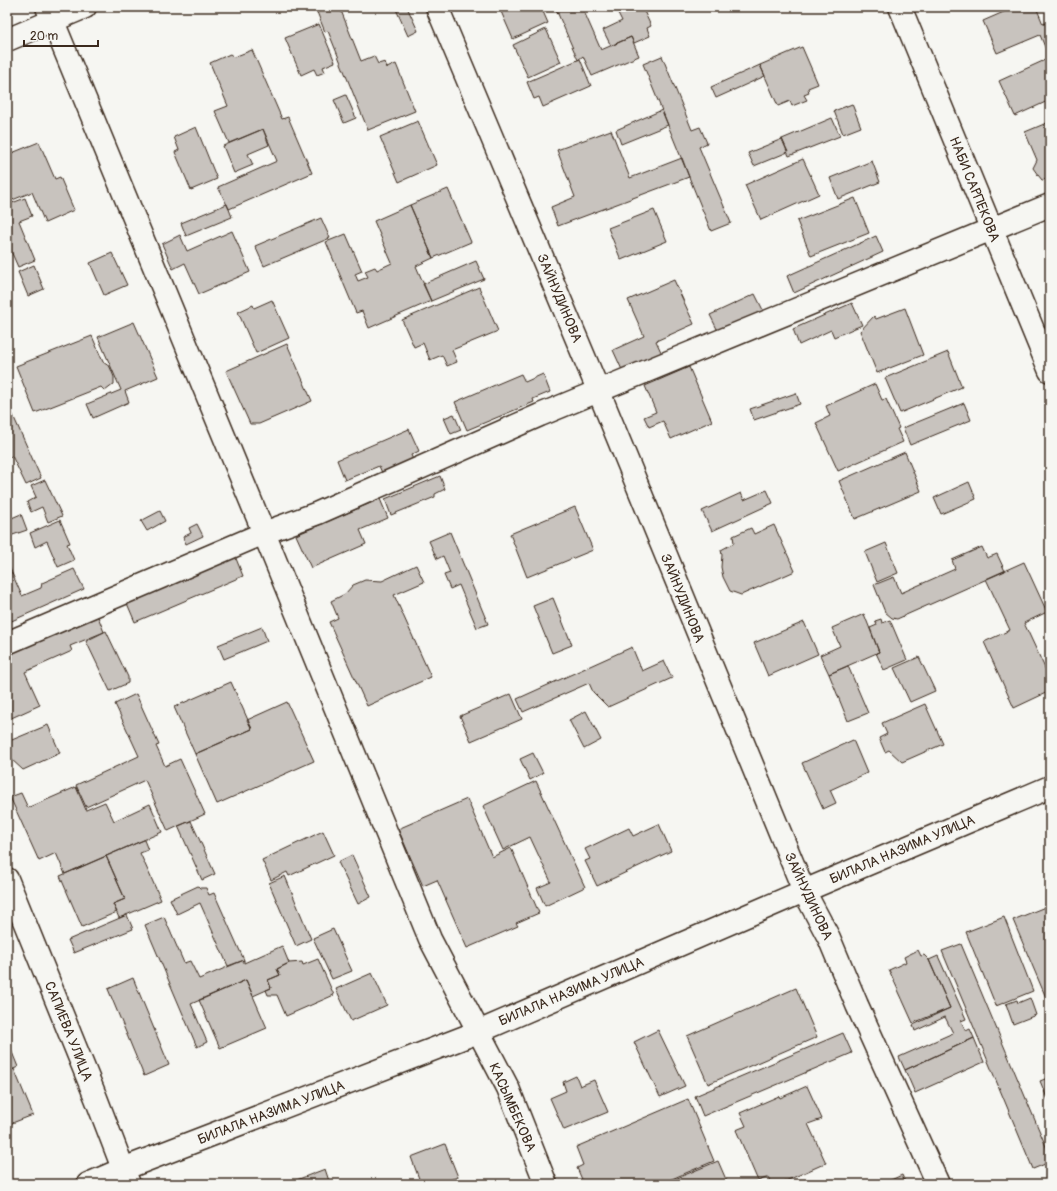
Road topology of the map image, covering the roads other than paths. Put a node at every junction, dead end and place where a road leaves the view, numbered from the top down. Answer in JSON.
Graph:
{"nodes":[{"id":1,"x":85,"y":7,"type":"edge"},
{"id":2,"x":437,"y":7,"type":"edge"},
{"id":3,"x":900,"y":7,"type":"edge"},
{"id":4,"x":50,"y":14,"type":"edge"},
{"id":5,"x":7,"y":40,"type":"edge"},
{"id":6,"x":1050,"y":206,"type":"edge"},
{"id":7,"x":992,"y":230,"type":"junction"},
{"id":8,"x":1050,"y":371,"type":"edge"},
{"id":9,"x":599,"y":392,"type":"junction"},
{"id":10,"x":264,"y":533,"type":"junction"},
{"id":11,"x":7,"y":643,"type":"edge"},
{"id":12,"x":1050,"y":787,"type":"edge"},
{"id":13,"x":7,"y":879,"type":"edge"},
{"id":14,"x":804,"y":891,"type":"junction"},
{"id":15,"x":478,"y":1032,"type":"junction"},
{"id":16,"x":126,"y":1176,"type":"edge"},
{"id":17,"x":88,"y":1184,"type":"edge"},
{"id":18,"x":546,"y":1184,"type":"edge"},
{"id":19,"x":938,"y":1184,"type":"edge"}],
"edges":[{"from":1,"to":4,"type":"street"},
{"from":2,"to":9,"type":"street","name":"ЗАЙНУДИНОВА"},
{"from":3,"to":7,"type":"street","name":"НАБИ САРПЕКОВА"},
{"from":4,"to":5,"type":"street"},
{"from":4,"to":10,"type":"street","name":"КАСЫМБЕКОВА"},
{"from":6,"to":7,"type":"street"},
{"from":7,"to":8,"type":"street","name":"НАБИ САРПЕКОВА"},
{"from":7,"to":9,"type":"street"},
{"from":9,"to":10,"type":"street"},
{"from":9,"to":14,"type":"street","name":"ЗАЙНУДИНОВА"},
{"from":10,"to":11,"type":"street"},
{"from":10,"to":15,"type":"street","name":"КАСЫМБЕКОВА"},
{"from":12,"to":14,"type":"street","name":"БИЛАЛА НАЗИМА УЛИЦА"},
{"from":13,"to":16,"type":"street","name":"САПИЕВА УЛИЦА"},
{"from":14,"to":15,"type":"street","name":"БИЛАЛА НАЗИМА УЛИЦА"},
{"from":14,"to":19,"type":"street","name":"ЗАЙНУДИНОВА"},
{"from":15,"to":16,"type":"street","name":"БИЛАЛА НАЗИМА УЛИЦА"},
{"from":15,"to":18,"type":"street","name":"КАСЫМБЕКОВА"},
{"from":16,"to":17,"type":"street","name":"БИЛАЛА НАЗИМА УЛИЦА"}]}
